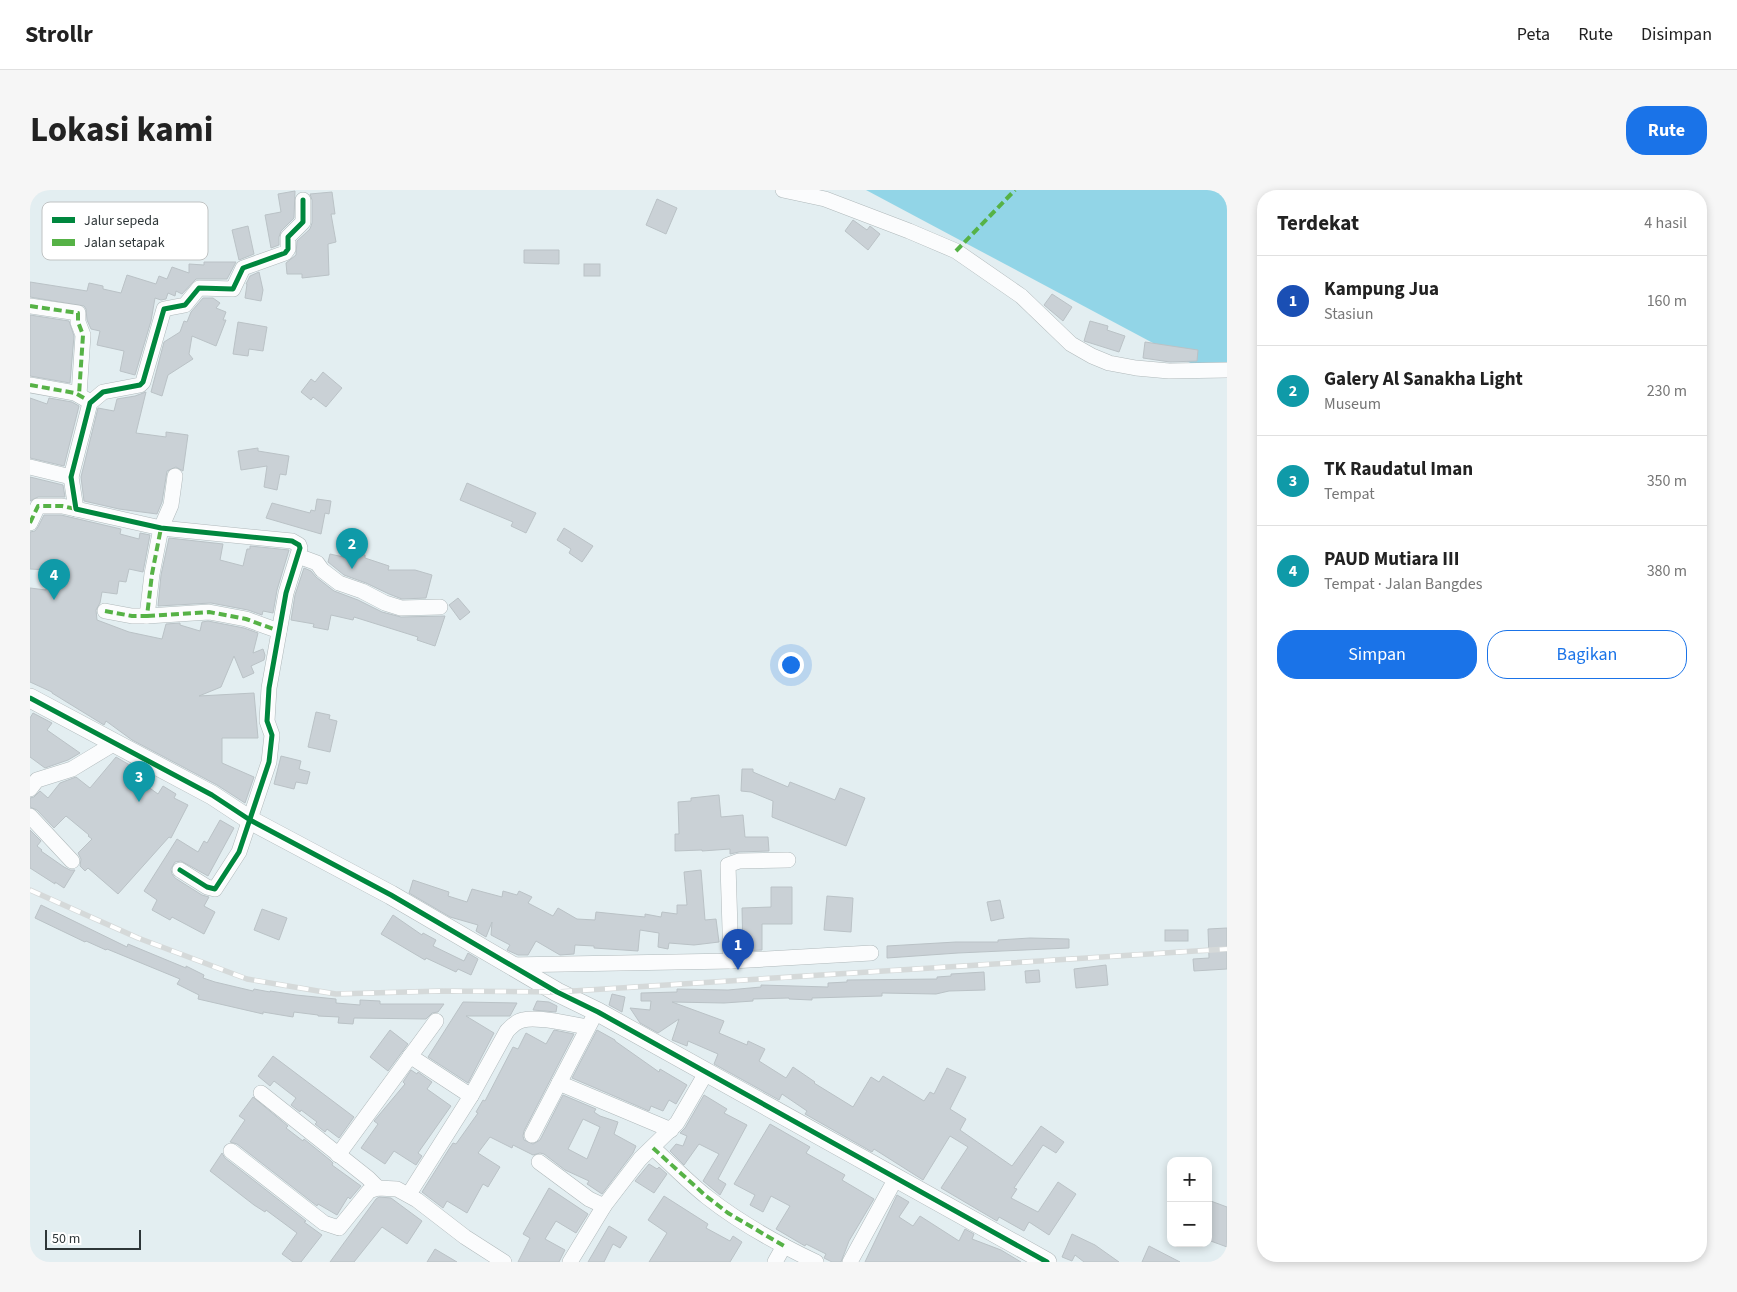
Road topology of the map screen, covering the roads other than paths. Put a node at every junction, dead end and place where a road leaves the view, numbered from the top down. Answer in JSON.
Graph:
{"nodes":[{"id":1,"x":783,"y":190,"type":"edge"},
{"id":2,"x":303,"y":200,"type":"dead end"},
{"id":3,"x":30,"y":306,"type":"edge"},
{"id":4,"x":1227,"y":370,"type":"edge"},
{"id":5,"x":30,"y":384,"type":"edge"},
{"id":6,"x":85,"y":399,"type":"junction"},
{"id":7,"x":30,"y":467,"type":"edge"},
{"id":8,"x":175,"y":476,"type":"dead end"},
{"id":9,"x":71,"y":477,"type":"junction"},
{"id":10,"x":76,"y":509,"type":"junction"},
{"id":11,"x":30,"y":523,"type":"edge"},
{"id":12,"x":161,"y":528,"type":"junction"},
{"id":13,"x":298,"y":556,"type":"junction"},
{"id":14,"x":440,"y":607,"type":"dead end"},
{"id":15,"x":105,"y":611,"type":"dead end"},
{"id":16,"x":147,"y":616,"type":"junction"},
{"id":17,"x":278,"y":631,"type":"junction"},
{"id":18,"x":30,"y":698,"type":"edge"},
{"id":19,"x":115,"y":744,"type":"junction"},
{"id":20,"x":32,"y":782,"type":"edge"},
{"id":21,"x":30,"y":816,"type":"edge"},
{"id":22,"x":250,"y":820,"type":"junction"},
{"id":23,"x":788,"y":860,"type":"dead end"},
{"id":24,"x":72,"y":861,"type":"dead end"},
{"id":25,"x":180,"y":870,"type":"dead end"},
{"id":26,"x":871,"y":953,"type":"dead end"},
{"id":27,"x":731,"y":961,"type":"junction"},
{"id":28,"x":510,"y":965,"type":"junction"},
{"id":29,"x":436,"y":1020,"type":"dead end"},
{"id":30,"x":593,"y":1020,"type":"junction"},
{"id":31,"x":410,"y":1056,"type":"junction"},
{"id":32,"x":706,"y":1073,"type":"junction"},
{"id":33,"x":559,"y":1083,"type":"junction"},
{"id":34,"x":261,"y":1093,"type":"dead end"},
{"id":35,"x":471,"y":1096,"type":"junction"},
{"id":36,"x":671,"y":1130,"type":"junction"},
{"id":37,"x":532,"y":1135,"type":"dead end"},
{"id":38,"x":653,"y":1148,"type":"junction"},
{"id":39,"x":231,"y":1151,"type":"dead end"},
{"id":40,"x":338,"y":1155,"type":"junction"},
{"id":41,"x":539,"y":1162,"type":"dead end"},
{"id":42,"x":896,"y":1178,"type":"junction"},
{"id":43,"x":378,"y":1188,"type":"junction"},
{"id":44,"x":409,"y":1194,"type":"junction"},
{"id":45,"x":604,"y":1206,"type":"junction"},
{"id":46,"x":784,"y":1246,"type":"junction"},
{"id":47,"x":504,"y":1262,"type":"edge"},
{"id":48,"x":570,"y":1262,"type":"edge"},
{"id":49,"x":775,"y":1262,"type":"edge"},
{"id":50,"x":816,"y":1262,"type":"edge"},
{"id":51,"x":850,"y":1262,"type":"edge"},
{"id":52,"x":1047,"y":1262,"type":"edge"}],
"edges":[{"from":1,"to":4,"type":"street"},
{"from":2,"to":6,"type":"street"},
{"from":3,"to":6,"type":"street"},
{"from":5,"to":6,"type":"street"},
{"from":6,"to":9,"type":"street"},
{"from":7,"to":9,"type":"street"},
{"from":8,"to":12,"type":"street"},
{"from":9,"to":10,"type":"street"},
{"from":10,"to":11,"type":"street"},
{"from":10,"to":12,"type":"street"},
{"from":12,"to":13,"type":"street"},
{"from":12,"to":16,"type":"street"},
{"from":13,"to":14,"type":"street"},
{"from":13,"to":17,"type":"street"},
{"from":15,"to":16,"type":"street"},
{"from":16,"to":17,"type":"street"},
{"from":17,"to":22,"type":"street"},
{"from":18,"to":19,"type":"street"},
{"from":19,"to":20,"type":"street"},
{"from":19,"to":22,"type":"street"},
{"from":21,"to":24,"type":"street"},
{"from":22,"to":25,"type":"street"},
{"from":22,"to":28,"type":"street"},
{"from":23,"to":27,"type":"street"},
{"from":26,"to":27,"type":"street"},
{"from":27,"to":28,"type":"street"},
{"from":28,"to":30,"type":"street"},
{"from":29,"to":31,"type":"street"},
{"from":30,"to":32,"type":"street"},
{"from":30,"to":33,"type":"street"},
{"from":30,"to":35,"type":"street"},
{"from":31,"to":35,"type":"street"},
{"from":31,"to":40,"type":"street"},
{"from":32,"to":36,"type":"street"},
{"from":32,"to":42,"type":"street"},
{"from":33,"to":36,"type":"street"},
{"from":33,"to":37,"type":"street"},
{"from":34,"to":40,"type":"street"},
{"from":35,"to":44,"type":"street"},
{"from":36,"to":38,"type":"street"},
{"from":38,"to":45,"type":"street"},
{"from":38,"to":46,"type":"street"},
{"from":39,"to":43,"type":"street"},
{"from":40,"to":43,"type":"street"},
{"from":41,"to":45,"type":"street"},
{"from":42,"to":51,"type":"street"},
{"from":42,"to":52,"type":"street"},
{"from":43,"to":44,"type":"street"},
{"from":44,"to":47,"type":"street"},
{"from":45,"to":48,"type":"street"},
{"from":46,"to":49,"type":"street"},
{"from":46,"to":50,"type":"street"}]}
